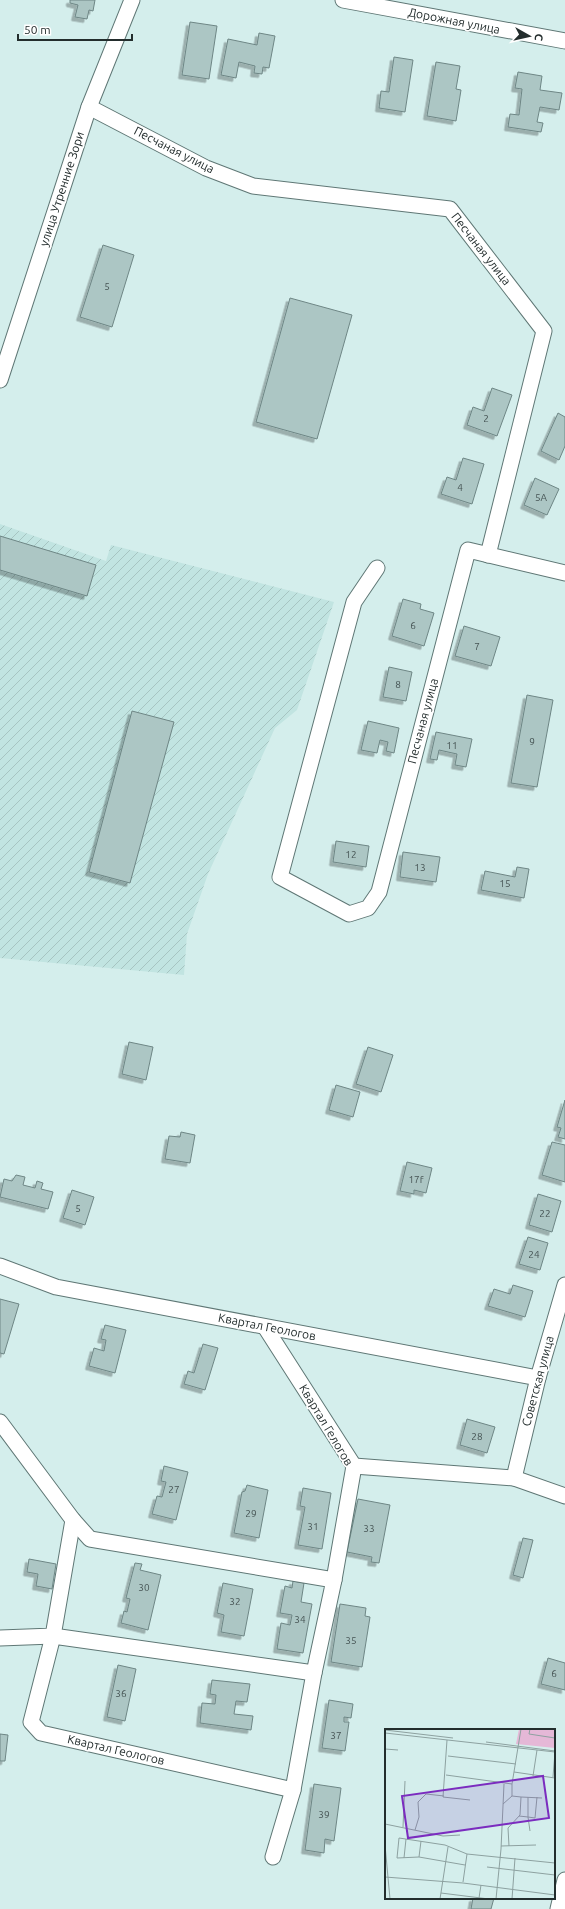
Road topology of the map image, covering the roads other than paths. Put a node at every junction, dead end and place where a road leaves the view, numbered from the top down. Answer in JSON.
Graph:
{"nodes":[{"id":1,"x":132,"y":0,"type":"edge"},
{"id":2,"x":344,"y":0,"type":"edge"},
{"id":3,"x":565,"y":41,"type":"edge"},
{"id":4,"x":89,"y":107,"type":"junction"},
{"id":5,"x":0,"y":380,"type":"edge"},
{"id":6,"x":488,"y":555,"type":"junction"},
{"id":7,"x":377,"y":568,"type":"dead end"},
{"id":8,"x":565,"y":573,"type":"edge"},
{"id":9,"x":0,"y":1266,"type":"edge"},
{"id":10,"x":565,"y":1285,"type":"edge"},
{"id":11,"x":265,"y":1327,"type":"junction"},
{"id":12,"x":538,"y":1378,"type":"junction"},
{"id":13,"x":0,"y":1422,"type":"edge"},
{"id":14,"x":354,"y":1466,"type":"junction"},
{"id":15,"x":514,"y":1478,"type":"junction"},
{"id":16,"x":565,"y":1496,"type":"edge"},
{"id":17,"x":74,"y":1520,"type":"junction"},
{"id":18,"x":334,"y":1580,"type":"junction"},
{"id":19,"x":53,"y":1636,"type":"junction"},
{"id":20,"x":0,"y":1638,"type":"edge"},
{"id":21,"x":314,"y":1673,"type":"junction"},
{"id":22,"x":293,"y":1790,"type":"junction"},
{"id":23,"x":273,"y":1857,"type":"dead end"},
{"id":24,"x":565,"y":1880,"type":"edge"},
{"id":25,"x":558,"y":1909,"type":"edge"}],
"edges":[{"from":1,"to":4,"type":"street","name":"улица Утренние Зори"},
{"from":2,"to":3,"type":"street","name":"Дорожная улица"},
{"from":4,"to":5,"type":"street","name":"улица Утренние Зори"},
{"from":4,"to":6,"type":"street","name":"Песчаная улица"},
{"from":6,"to":7,"type":"street","name":"Песчаная улица"},
{"from":6,"to":8,"type":"street"},
{"from":9,"to":11,"type":"street","name":"Квартал Геологов"},
{"from":10,"to":12,"type":"street","name":"Советская улица"},
{"from":11,"to":12,"type":"street","name":"Квартал Геологов"},
{"from":11,"to":14,"type":"street","name":"Квартал Гелогов"},
{"from":12,"to":15,"type":"street","name":"Советская улица"},
{"from":13,"to":17,"type":"street"},
{"from":14,"to":15,"type":"street"},
{"from":14,"to":18,"type":"street","name":"Квартал Гелогов"},
{"from":15,"to":16,"type":"street"},
{"from":17,"to":18,"type":"street"},
{"from":17,"to":19,"type":"street","name":"Квартал Геологов"},
{"from":18,"to":21,"type":"street"},
{"from":19,"to":20,"type":"street"},
{"from":19,"to":21,"type":"street"},
{"from":19,"to":22,"type":"street","name":"Квартал Геологов"},
{"from":21,"to":22,"type":"street"},
{"from":22,"to":23,"type":"street"},
{"from":24,"to":25,"type":"street"}]}
